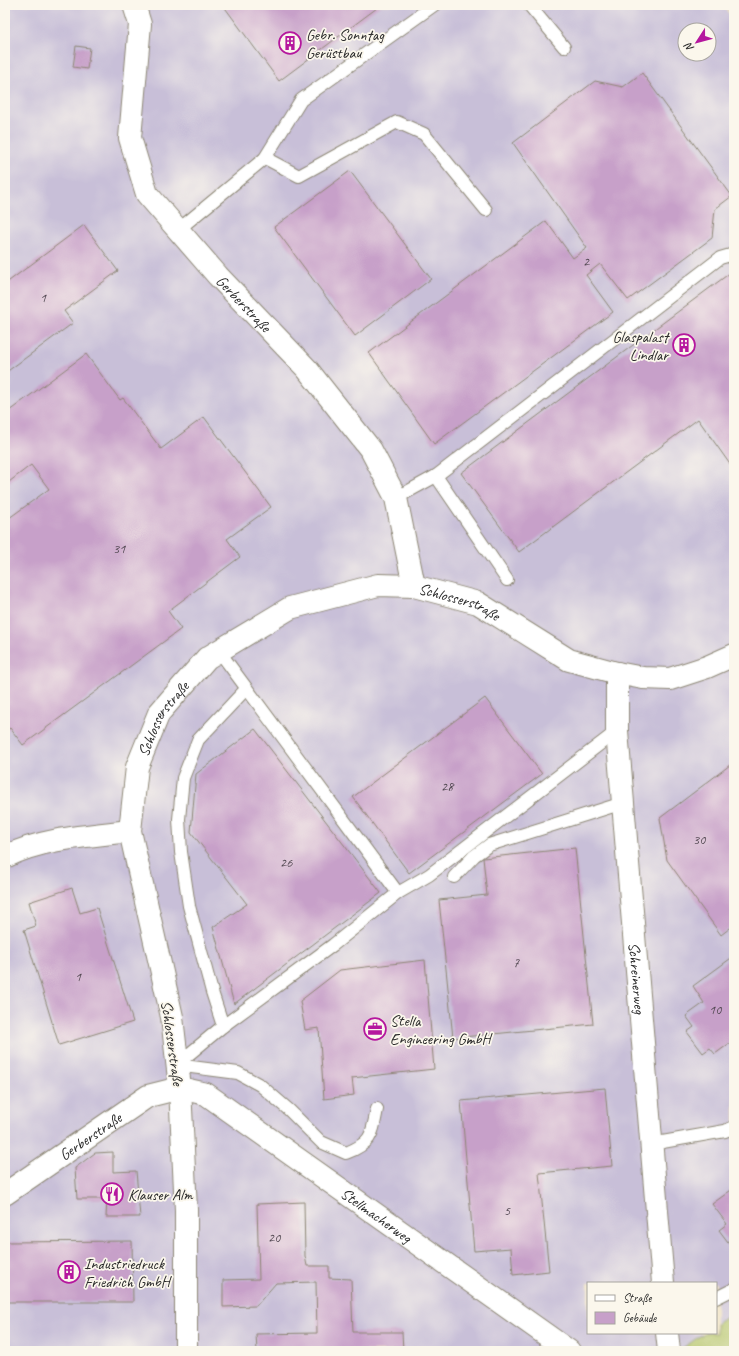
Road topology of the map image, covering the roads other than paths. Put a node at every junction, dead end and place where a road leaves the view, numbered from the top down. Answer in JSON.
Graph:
{"nodes":[{"id":1,"x":134,"y":5,"type":"edge"},
{"id":2,"x":434,"y":5,"type":"edge"},
{"id":3,"x":529,"y":5,"type":"edge"},
{"id":4,"x":564,"y":47,"type":"dead end"},
{"id":5,"x":266,"y":158,"type":"junction"},
{"id":6,"x":486,"y":210,"type":"dead end"},
{"id":7,"x":178,"y":230,"type":"junction"},
{"id":8,"x":734,"y":254,"type":"edge"},
{"id":9,"x":436,"y":476,"type":"junction"},
{"id":10,"x":396,"y":498,"type":"junction"},
{"id":11,"x":508,"y":580,"type":"dead end"},
{"id":12,"x":414,"y":586,"type":"junction"},
{"id":13,"x":219,"y":651,"type":"junction"},
{"id":14,"x":734,"y":655,"type":"edge"},
{"id":15,"x":617,"y":673,"type":"junction"},
{"id":16,"x":246,"y":689,"type":"junction"},
{"id":17,"x":617,"y":731,"type":"junction"},
{"id":18,"x":623,"y":803,"type":"junction"},
{"id":19,"x":130,"y":831,"type":"junction"},
{"id":20,"x":5,"y":857,"type":"edge"},
{"id":21,"x":454,"y":877,"type":"dead end"},
{"id":22,"x":398,"y":893,"type":"junction"},
{"id":23,"x":223,"y":1026,"type":"junction"},
{"id":24,"x":176,"y":1065,"type":"junction"},
{"id":25,"x":180,"y":1088,"type":"junction"},
{"id":26,"x":377,"y":1109,"type":"dead end"},
{"id":27,"x":734,"y":1127,"type":"edge"},
{"id":28,"x":651,"y":1144,"type":"junction"},
{"id":29,"x":5,"y":1194,"type":"edge"},
{"id":30,"x":663,"y":1282,"type":"edge"},
{"id":31,"x":734,"y":1289,"type":"edge"},
{"id":32,"x":717,"y":1298,"type":"edge"},
{"id":33,"x":667,"y":1334,"type":"edge"},
{"id":34,"x":186,"y":1351,"type":"edge"},
{"id":35,"x":569,"y":1351,"type":"edge"},
{"id":36,"x":669,"y":1351,"type":"edge"}],
"edges":[{"from":1,"to":7,"type":"street","name":"Gerberstraße"},
{"from":2,"to":5,"type":"lane"},
{"from":3,"to":4,"type":"lane"},
{"from":5,"to":6,"type":"lane"},
{"from":5,"to":7,"type":"lane"},
{"from":7,"to":10,"type":"street","name":"Gerberstraße"},
{"from":8,"to":9,"type":"lane"},
{"from":9,"to":10,"type":"lane"},
{"from":9,"to":11,"type":"lane"},
{"from":10,"to":12,"type":"street","name":"Gerberstraße"},
{"from":12,"to":13,"type":"street","name":"Schlosserstraße"},
{"from":12,"to":15,"type":"street","name":"Schlosserstraße"},
{"from":13,"to":16,"type":"lane"},
{"from":13,"to":19,"type":"street","name":"Schlosserstraße"},
{"from":14,"to":15,"type":"street","name":"Schlosserstraße"},
{"from":15,"to":17,"type":"street","name":"Schreinerweg"},
{"from":16,"to":22,"type":"lane"},
{"from":16,"to":23,"type":"lane"},
{"from":17,"to":18,"type":"street","name":"Schreinerweg"},
{"from":17,"to":22,"type":"lane"},
{"from":18,"to":21,"type":"lane"},
{"from":18,"to":28,"type":"street","name":"Schreinerweg"},
{"from":19,"to":20,"type":"street"},
{"from":19,"to":24,"type":"street","name":"Schlosserstraße"},
{"from":22,"to":23,"type":"lane"},
{"from":23,"to":24,"type":"lane"},
{"from":24,"to":25,"type":"street","name":"Schlosserstraße"},
{"from":24,"to":26,"type":"lane"},
{"from":25,"to":29,"type":"street","name":"Gerberstraße"},
{"from":25,"to":34,"type":"street","name":"Schlosserstraße"},
{"from":25,"to":35,"type":"street","name":"Stellmacherweg"},
{"from":27,"to":28,"type":"lane"},
{"from":28,"to":30,"type":"street","name":"Schreinerweg"},
{"from":31,"to":32,"type":"lane"},
{"from":33,"to":36,"type":"street"}]}
